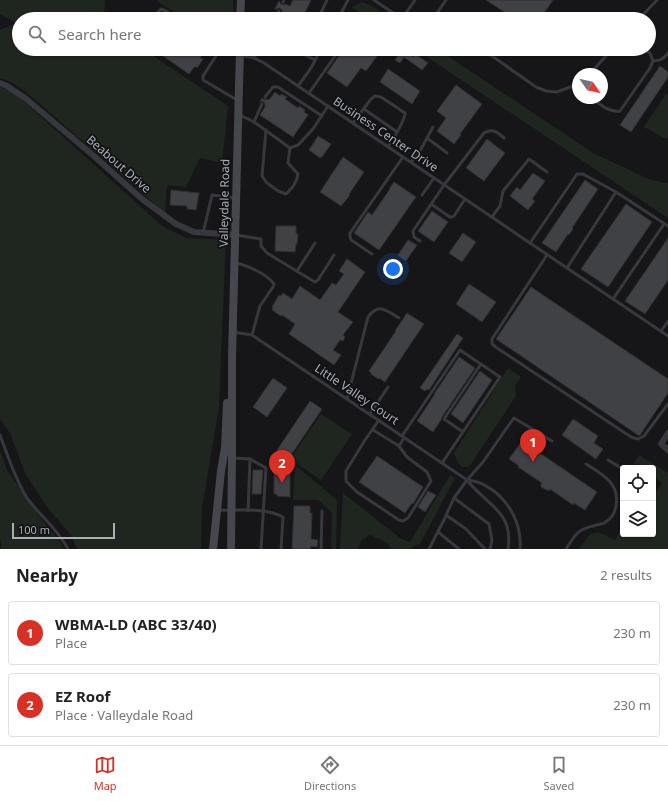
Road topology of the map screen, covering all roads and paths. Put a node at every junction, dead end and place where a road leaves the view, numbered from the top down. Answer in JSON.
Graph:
{"nodes":[{"id":1,"x":241,"y":0,"type":"edge"},
{"id":2,"x":327,"y":0,"type":"edge"},
{"id":3,"x":348,"y":0,"type":"edge"},
{"id":4,"x":374,"y":0,"type":"edge"},
{"id":5,"x":415,"y":0,"type":"edge"},
{"id":6,"x":446,"y":0,"type":"edge"},
{"id":7,"x":657,"y":0,"type":"edge"},
{"id":8,"x":158,"y":12,"type":"edge"},
{"id":9,"x":168,"y":12,"type":"edge"},
{"id":10,"x":240,"y":12,"type":"edge"},
{"id":11,"x":321,"y":12,"type":"edge"},
{"id":12,"x":342,"y":12,"type":"edge"},
{"id":13,"x":392,"y":12,"type":"edge"},
{"id":14,"x":407,"y":12,"type":"edge"},
{"id":15,"x":438,"y":12,"type":"edge"},
{"id":16,"x":646,"y":12,"type":"edge"},
{"id":17,"x":668,"y":53,"type":"edge"},
{"id":18,"x":216,"y":56,"type":"edge"},
{"id":19,"x":240,"y":56,"type":"edge"},
{"id":20,"x":249,"y":56,"type":"edge"},
{"id":21,"x":307,"y":56,"type":"edge"},
{"id":22,"x":317,"y":56,"type":"edge"},
{"id":23,"x":335,"y":56,"type":"edge"},
{"id":24,"x":492,"y":56,"type":"edge"},
{"id":25,"x":606,"y":56,"type":"edge"},
{"id":26,"x":651,"y":56,"type":"edge"},
{"id":27,"x":254,"y":58,"type":"joint"},
{"id":28,"x":315,"y":60,"type":"junction"},
{"id":29,"x":653,"y":61,"type":"junction"},
{"id":30,"x":595,"y":68,"type":"edge"},
{"id":31,"x":0,"y":83,"type":"edge"},
{"id":32,"x":298,"y":86,"type":"junction"},
{"id":33,"x":572,"y":86,"type":"edge"},
{"id":34,"x":309,"y":93,"type":"junction"},
{"id":35,"x":265,"y":97,"type":"dead end"},
{"id":36,"x":239,"y":101,"type":"junction"},
{"id":37,"x":262,"y":104,"type":"dead end"},
{"id":38,"x":601,"y":104,"type":"edge"},
{"id":39,"x":328,"y":106,"type":"junction"},
{"id":40,"x":364,"y":108,"type":"junction"},
{"id":41,"x":239,"y":114,"type":"junction"},
{"id":42,"x":322,"y":116,"type":"junction"},
{"id":43,"x":254,"y":122,"type":"junction"},
{"id":44,"x":353,"y":123,"type":"junction"},
{"id":45,"x":433,"y":127,"type":"dead end"},
{"id":46,"x":266,"y":130,"type":"junction"},
{"id":47,"x":397,"y":132,"type":"junction"},
{"id":48,"x":427,"y":138,"type":"junction"},
{"id":49,"x":504,"y":138,"type":"dead end"},
{"id":50,"x":388,"y":147,"type":"junction"},
{"id":51,"x":290,"y":148,"type":"junction"},
{"id":52,"x":447,"y":153,"type":"dead end"},
{"id":53,"x":404,"y":157,"type":"junction"},
{"id":54,"x":411,"y":162,"type":"junction"},
{"id":55,"x":547,"y":172,"type":"dead end"},
{"id":56,"x":434,"y":178,"type":"junction"},
{"id":57,"x":444,"y":185,"type":"junction"},
{"id":58,"x":616,"y":192,"type":"junction"},
{"id":59,"x":422,"y":195,"type":"dead end"},
{"id":60,"x":236,"y":198,"type":"junction"},
{"id":61,"x":465,"y":199,"type":"junction"},
{"id":62,"x":431,"y":204,"type":"junction"},
{"id":63,"x":492,"y":217,"type":"junction"},
{"id":64,"x":664,"y":224,"type":"junction"},
{"id":65,"x":668,"y":226,"type":"edge"},
{"id":66,"x":203,"y":233,"type":"junction"},
{"id":67,"x":236,"y":235,"type":"junction"},
{"id":68,"x":420,"y":241,"type":"dead end"},
{"id":69,"x":315,"y":243,"type":"dead end"},
{"id":70,"x":530,"y":243,"type":"junction"},
{"id":71,"x":372,"y":254,"type":"dead end"},
{"id":72,"x":334,"y":255,"type":"dead end"},
{"id":73,"x":547,"y":255,"type":"junction"},
{"id":74,"x":235,"y":263,"type":"junction"},
{"id":75,"x":567,"y":268,"type":"junction"},
{"id":76,"x":297,"y":271,"type":"junction"},
{"id":77,"x":613,"y":299,"type":"junction"},
{"id":78,"x":399,"y":318,"type":"dead end"},
{"id":79,"x":668,"y":321,"type":"edge"},
{"id":80,"x":661,"y":331,"type":"junction"},
{"id":81,"x":232,"y":332,"type":"junction"},
{"id":82,"x":252,"y":334,"type":"junction"},
{"id":83,"x":668,"y":336,"type":"edge"},
{"id":84,"x":232,"y":357,"type":"junction"},
{"id":85,"x":481,"y":364,"type":"junction"},
{"id":86,"x":388,"y":387,"type":"dead end"},
{"id":87,"x":348,"y":399,"type":"junction"},
{"id":88,"x":668,"y":404,"type":"edge"},
{"id":89,"x":370,"y":414,"type":"junction"},
{"id":90,"x":379,"y":420,"type":"junction"},
{"id":91,"x":372,"y":430,"type":"junction"},
{"id":92,"x":463,"y":432,"type":"junction"},
{"id":93,"x":668,"y":433,"type":"edge"},
{"id":94,"x":0,"y":435,"type":"edge"},
{"id":95,"x":403,"y":437,"type":"junction"},
{"id":96,"x":552,"y":441,"type":"dead end"},
{"id":97,"x":399,"y":446,"type":"junction"},
{"id":98,"x":668,"y":450,"type":"edge"},
{"id":99,"x":223,"y":457,"type":"junction"},
{"id":100,"x":232,"y":458,"type":"junction"},
{"id":101,"x":250,"y":459,"type":"junction"},
{"id":102,"x":608,"y":460,"type":"dead end"},
{"id":103,"x":442,"y":463,"type":"junction"},
{"id":104,"x":586,"y":464,"type":"dead end"},
{"id":105,"x":620,"y":467,"type":"edge"},
{"id":106,"x":467,"y":480,"type":"junction"},
{"id":107,"x":454,"y":498,"type":"junction"},
{"id":108,"x":617,"y":500,"type":"joint"},
{"id":109,"x":217,"y":510,"type":"junction"},
{"id":110,"x":231,"y":511,"type":"junction"},
{"id":111,"x":248,"y":511,"type":"junction"},
{"id":112,"x":264,"y":511,"type":"junction"},
{"id":113,"x":322,"y":511,"type":"dead end"},
{"id":114,"x":446,"y":515,"type":"junction"},
{"id":115,"x":438,"y":532,"type":"junction"},
{"id":116,"x":68,"y":549,"type":"edge"},
{"id":117,"x":213,"y":549,"type":"edge"},
{"id":118,"x":231,"y":549,"type":"edge"},
{"id":119,"x":261,"y":549,"type":"edge"},
{"id":120,"x":281,"y":549,"type":"edge"},
{"id":121,"x":321,"y":549,"type":"edge"},
{"id":122,"x":429,"y":549,"type":"edge"},
{"id":123,"x":459,"y":549,"type":"edge"},
{"id":124,"x":485,"y":549,"type":"edge"},
{"id":125,"x":490,"y":549,"type":"edge"},
{"id":126,"x":508,"y":549,"type":"edge"},
{"id":127,"x":520,"y":549,"type":"edge"},
{"id":128,"x":566,"y":549,"type":"edge"}],
"edges":[{"from":1,"to":10,"type":"main road"},
{"from":2,"to":11,"type":"lane"},
{"from":3,"to":12,"type":"lane"},
{"from":4,"to":13,"type":"lane"},
{"from":5,"to":14,"type":"lane"},
{"from":6,"to":15,"type":"lane"},
{"from":7,"to":16,"type":"lane"},
{"from":8,"to":9,"type":"lane"},
{"from":17,"to":29,"type":"lane"},
{"from":18,"to":36,"type":"lane"},
{"from":19,"to":36,"type":"main road","name":"Valleydale Road"},
{"from":20,"to":27,"type":"lane","name":"Business Center Drive"},
{"from":21,"to":28,"type":"lane"},
{"from":22,"to":28,"type":"lane"},
{"from":23,"to":34,"type":"lane"},
{"from":24,"to":33,"type":"lane"},
{"from":25,"to":30,"type":"lane"},
{"from":26,"to":29,"type":"lane"},
{"from":27,"to":32,"type":"lane","name":"Business Center Drive"},
{"from":28,"to":32,"type":"lane"},
{"from":29,"to":38,"type":"lane"},
{"from":31,"to":66,"type":"street","name":"Beabout Drive"},
{"from":32,"to":34,"type":"lane","name":"Business Center Drive"},
{"from":34,"to":39,"type":"lane","name":"Business Center Drive"},
{"from":35,"to":42,"type":"lane"},
{"from":36,"to":41,"type":"main road","name":"Valleydale Road"},
{"from":37,"to":43,"type":"lane"},
{"from":39,"to":42,"type":"lane"},
{"from":39,"to":44,"type":"lane","name":"Business Center Drive"},
{"from":40,"to":44,"type":"lane"},
{"from":40,"to":47,"type":"lane"},
{"from":40,"to":47,"type":"lane"},
{"from":41,"to":43,"type":"lane"},
{"from":41,"to":60,"type":"main road","name":"Valleydale Road"},
{"from":42,"to":51,"type":"lane"},
{"from":43,"to":46,"type":"lane"},
{"from":44,"to":50,"type":"lane","name":"Business Center Drive"},
{"from":45,"to":48,"type":"lane"},
{"from":46,"to":51,"type":"lane"},
{"from":46,"to":51,"type":"lane"},
{"from":47,"to":50,"type":"lane"},
{"from":48,"to":52,"type":"lane"},
{"from":48,"to":54,"type":"lane"},
{"from":49,"to":57,"type":"lane"},
{"from":50,"to":53,"type":"lane","name":"Business Center Drive"},
{"from":53,"to":54,"type":"lane","name":"Business Center Drive"},
{"from":53,"to":71,"type":"lane"},
{"from":54,"to":56,"type":"lane","name":"Business Center Drive"},
{"from":55,"to":63,"type":"lane"},
{"from":56,"to":57,"type":"lane","name":"Business Center Drive"},
{"from":56,"to":59,"type":"lane"},
{"from":57,"to":61,"type":"lane","name":"Business Center Drive"},
{"from":57,"to":62,"type":"lane"},
{"from":58,"to":64,"type":"lane"},
{"from":58,"to":70,"type":"lane"},
{"from":58,"to":75,"type":"lane"},
{"from":60,"to":66,"type":"lane"},
{"from":60,"to":67,"type":"main road","name":"Valleydale Road"},
{"from":61,"to":62,"type":"lane"},
{"from":61,"to":63,"type":"lane","name":"Business Center Drive"},
{"from":62,"to":68,"type":"lane"},
{"from":63,"to":70,"type":"lane","name":"Business Center Drive"},
{"from":64,"to":65,"type":"lane"},
{"from":64,"to":77,"type":"lane"},
{"from":66,"to":67,"type":"street","name":"Beabout Drive"},
{"from":67,"to":74,"type":"main road","name":"Valleydale Road"},
{"from":67,"to":76,"type":"lane"},
{"from":69,"to":76,"type":"lane"},
{"from":70,"to":73,"type":"lane","name":"Business Center Drive"},
{"from":72,"to":76,"type":"lane"},
{"from":73,"to":75,"type":"lane","name":"Business Center Drive"},
{"from":73,"to":88,"type":"lane"},
{"from":74,"to":81,"type":"main road","name":"Valleydale Road"},
{"from":74,"to":82,"type":"lane"},
{"from":75,"to":77,"type":"lane","name":"Business Center Drive"},
{"from":77,"to":80,"type":"lane","name":"Business Center Drive"},
{"from":78,"to":87,"type":"lane"},
{"from":79,"to":80,"type":"lane"},
{"from":80,"to":83,"type":"lane","name":"Business Center Drive"},
{"from":81,"to":82,"type":"lane","name":"Little Valley Court"},
{"from":81,"to":84,"type":"main road","name":"Valleydale Road"},
{"from":82,"to":87,"type":"lane","name":"Little Valley Court"},
{"from":84,"to":99,"type":"main road","name":"Valleydale Road"},
{"from":84,"to":100,"type":"main road","name":"Valleydale Road"},
{"from":85,"to":92,"type":"lane"},
{"from":85,"to":92,"type":"lane"},
{"from":85,"to":95,"type":"lane"},
{"from":86,"to":89,"type":"lane"},
{"from":87,"to":89,"type":"lane","name":"Little Valley Court"},
{"from":89,"to":90,"type":"lane","name":"Little Valley Court"},
{"from":90,"to":91,"type":"lane"},
{"from":90,"to":95,"type":"lane","name":"Little Valley Court"},
{"from":91,"to":97,"type":"lane"},
{"from":91,"to":97,"type":"lane"},
{"from":92,"to":103,"type":"lane"},
{"from":93,"to":98,"type":"street"},
{"from":94,"to":116,"type":"lane"},
{"from":95,"to":97,"type":"lane"},
{"from":95,"to":103,"type":"lane","name":"Little Valley Court"},
{"from":96,"to":106,"type":"lane"},
{"from":99,"to":100,"type":"lane"},
{"from":99,"to":109,"type":"main road","name":"Valleydale Road"},
{"from":100,"to":101,"type":"lane"},
{"from":100,"to":110,"type":"main road","name":"Valleydale Road"},
{"from":101,"to":111,"type":"lane"},
{"from":101,"to":112,"type":"lane"},
{"from":102,"to":105,"type":"lane"},
{"from":103,"to":106,"type":"lane","name":"Little Valley Court"},
{"from":104,"to":108,"type":"lane"},
{"from":106,"to":107,"type":"lane"},
{"from":106,"to":126,"type":"lane"},
{"from":106,"to":127,"type":"lane"},
{"from":107,"to":114,"type":"lane"},
{"from":107,"to":125,"type":"lane"},
{"from":108,"to":128,"type":"lane"},
{"from":109,"to":110,"type":"lane"},
{"from":109,"to":117,"type":"main road","name":"Valleydale Road"},
{"from":110,"to":111,"type":"lane"},
{"from":110,"to":118,"type":"main road","name":"Valleydale Road"},
{"from":111,"to":112,"type":"lane"},
{"from":112,"to":119,"type":"lane"},
{"from":112,"to":120,"type":"lane"},
{"from":113,"to":121,"type":"lane"},
{"from":114,"to":115,"type":"lane"},
{"from":114,"to":124,"type":"lane"},
{"from":115,"to":122,"type":"lane"},
{"from":115,"to":123,"type":"lane"}]}
